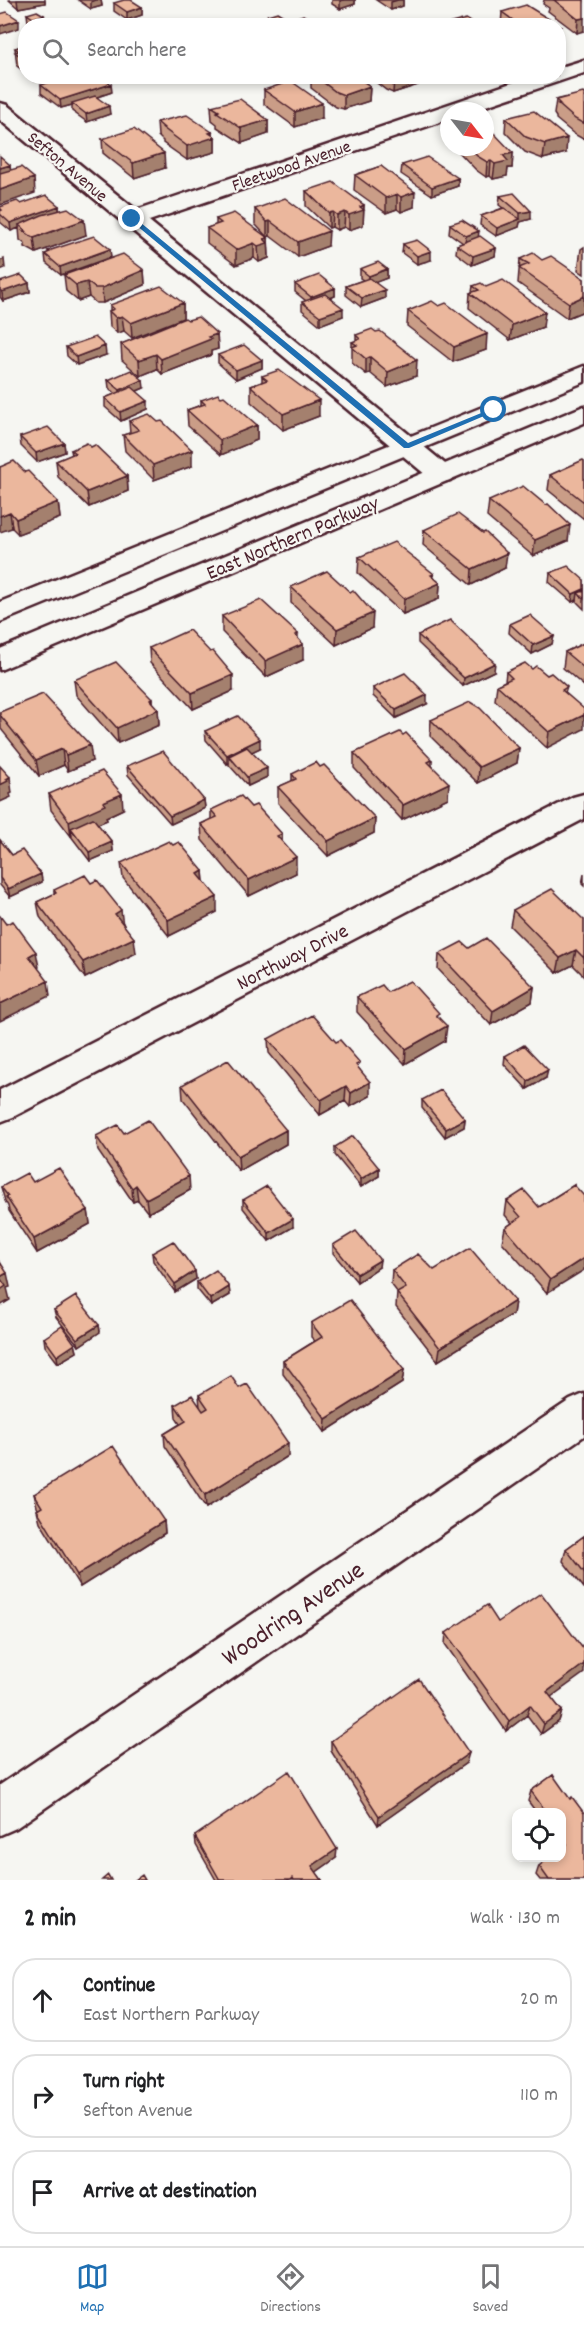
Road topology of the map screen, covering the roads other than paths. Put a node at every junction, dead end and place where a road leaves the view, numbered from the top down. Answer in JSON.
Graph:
{"nodes":[{"id":1,"x":584,"y":66,"type":"edge"},
{"id":2,"x":566,"y":72,"type":"edge"},
{"id":3,"x":529,"y":84,"type":"edge"},
{"id":4,"x":476,"y":102,"type":"edge"},
{"id":5,"x":0,"y":110,"type":"edge"},
{"id":6,"x":440,"y":114,"type":"edge"},
{"id":7,"x":132,"y":219,"type":"junction"},
{"id":8,"x":584,"y":373,"type":"edge"},
{"id":9,"x":584,"y":414,"type":"edge"},
{"id":10,"x":407,"y":446,"type":"junction"},
{"id":11,"x":441,"y":474,"type":"junction"},
{"id":12,"x":0,"y":613,"type":"edge"},
{"id":13,"x":0,"y":660,"type":"edge"},
{"id":14,"x":584,"y":805,"type":"edge"},
{"id":15,"x":0,"y":1107,"type":"edge"},
{"id":16,"x":584,"y":1413,"type":"edge"},
{"id":17,"x":0,"y":1812,"type":"edge"}],
"edges":[{"from":1,"to":2,"type":"street"},
{"from":3,"to":4,"type":"street","name":"Fleetwood Avenue"},
{"from":5,"to":7,"type":"street","name":"Sefton Avenue"},
{"from":6,"to":7,"type":"street","name":"Fleetwood Avenue"},
{"from":7,"to":10,"type":"street","name":"Sefton Avenue"},
{"from":8,"to":10,"type":"street","name":"East Northern Parkway"},
{"from":9,"to":11,"type":"street","name":"East Northern Parkway"},
{"from":10,"to":11,"type":"street","name":"Sefton Avenue"},
{"from":10,"to":12,"type":"street","name":"East Northern Parkway"},
{"from":11,"to":13,"type":"street","name":"East Northern Parkway"},
{"from":14,"to":15,"type":"street","name":"Northway Drive"},
{"from":16,"to":17,"type":"street","name":"Woodring Avenue"}]}
